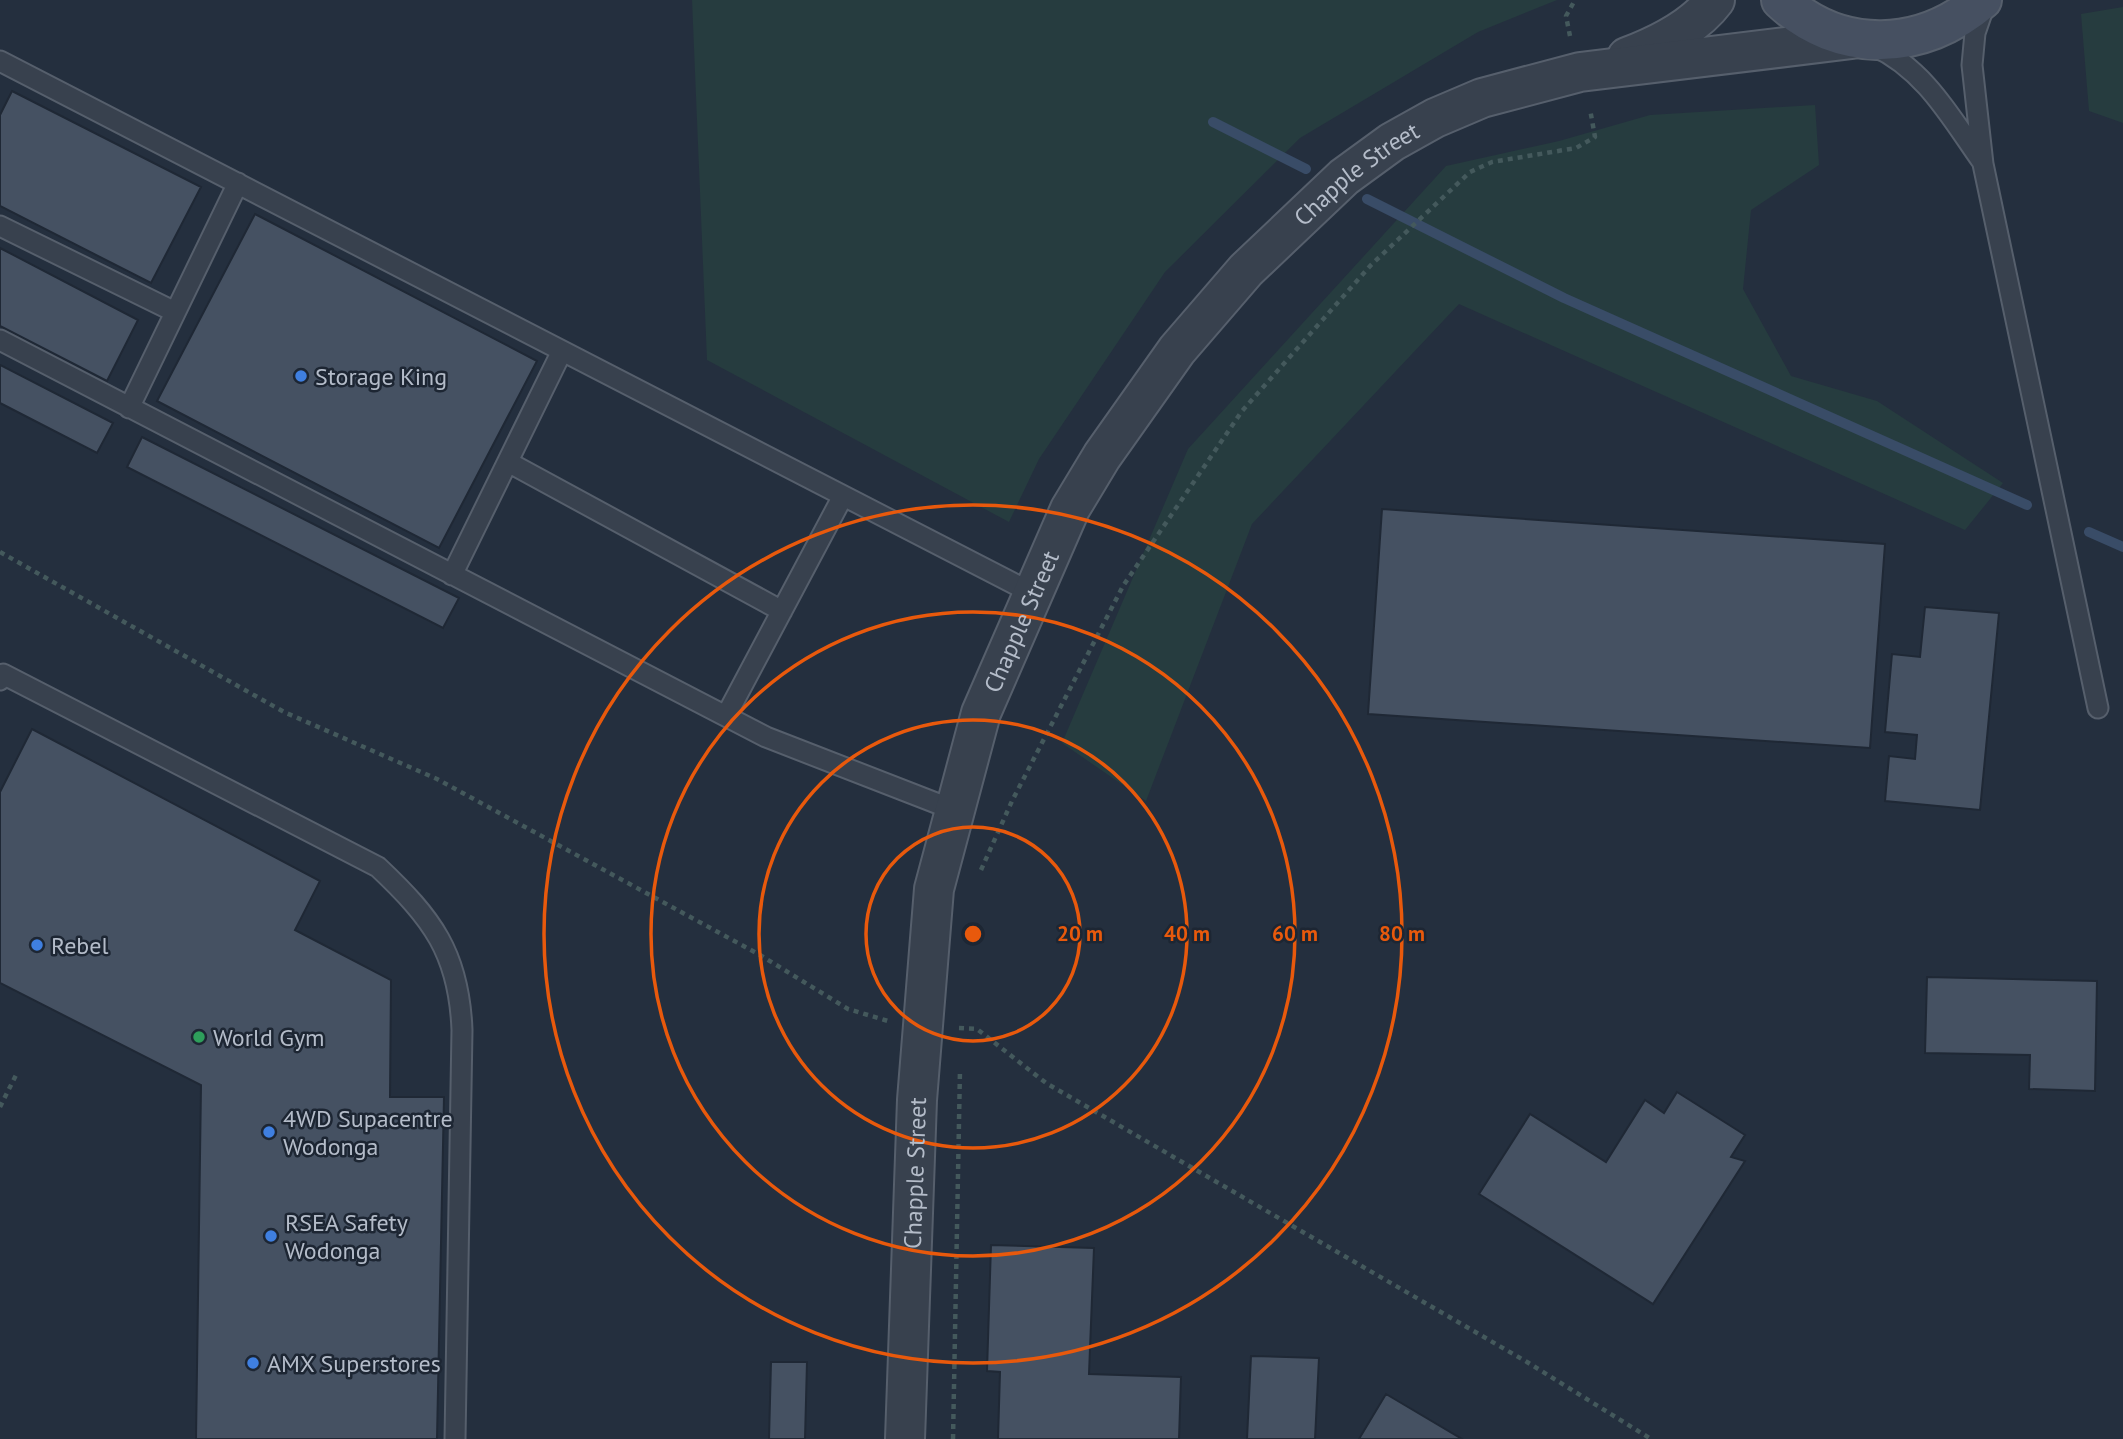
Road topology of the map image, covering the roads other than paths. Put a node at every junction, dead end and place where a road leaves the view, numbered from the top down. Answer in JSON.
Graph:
{"nodes":[{"id":1,"x":1715,"y":0,"type":"edge"},
{"id":2,"x":1781,"y":0,"type":"edge"},
{"id":3,"x":1982,"y":0,"type":"edge"},
{"id":4,"x":1988,"y":0,"type":"edge"},
{"id":5,"x":1857,"y":40,"type":"junction"},
{"id":6,"x":1,"y":63,"type":"edge"},
{"id":7,"x":1596,"y":69,"type":"junction"},
{"id":8,"x":1983,"y":164,"type":"junction"},
{"id":9,"x":238,"y":183,"type":"junction"},
{"id":10,"x":0,"y":226,"type":"edge"},
{"id":11,"x":175,"y":312,"type":"junction"},
{"id":12,"x":0,"y":340,"type":"edge"},
{"id":13,"x":562,"y":351,"type":"junction"},
{"id":14,"x":129,"y":408,"type":"junction"},
{"id":15,"x":508,"y":462,"type":"junction"},
{"id":16,"x":843,"y":496,"type":"junction"},
{"id":17,"x":452,"y":575,"type":"junction"},
{"id":18,"x":1032,"y":593,"type":"junction"},
{"id":19,"x":782,"y":611,"type":"junction"},
{"id":20,"x":1,"y":675,"type":"edge"},
{"id":21,"x":2098,"y":708,"type":"dead end"},
{"id":22,"x":726,"y":716,"type":"junction"},
{"id":23,"x":954,"y":810,"type":"junction"},
{"id":24,"x":456,"y":1439,"type":"edge"},
{"id":25,"x":905,"y":1439,"type":"edge"}],
"edges":[{"from":1,"to":7,"type":"street","name":"Chapple Street"},
{"from":2,"to":5,"type":"main road"},
{"from":3,"to":5,"type":"main road"},
{"from":4,"to":8,"type":"lane"},
{"from":5,"to":7,"type":"street","name":"Chapple Street"},
{"from":5,"to":8,"type":"lane"},
{"from":6,"to":9,"type":"lane"},
{"from":7,"to":18,"type":"street","name":"Chapple Street"},
{"from":8,"to":21,"type":"lane"},
{"from":9,"to":11,"type":"lane"},
{"from":9,"to":13,"type":"lane"},
{"from":10,"to":11,"type":"lane"},
{"from":11,"to":14,"type":"lane"},
{"from":12,"to":14,"type":"lane"},
{"from":13,"to":15,"type":"lane"},
{"from":13,"to":16,"type":"lane"},
{"from":14,"to":17,"type":"lane"},
{"from":15,"to":17,"type":"lane"},
{"from":15,"to":19,"type":"lane"},
{"from":16,"to":18,"type":"lane"},
{"from":16,"to":19,"type":"lane"},
{"from":17,"to":22,"type":"lane"},
{"from":18,"to":23,"type":"street","name":"Chapple Street"},
{"from":19,"to":22,"type":"lane"},
{"from":20,"to":24,"type":"lane"},
{"from":22,"to":23,"type":"lane"},
{"from":23,"to":25,"type":"street","name":"Chapple Street"}]}
